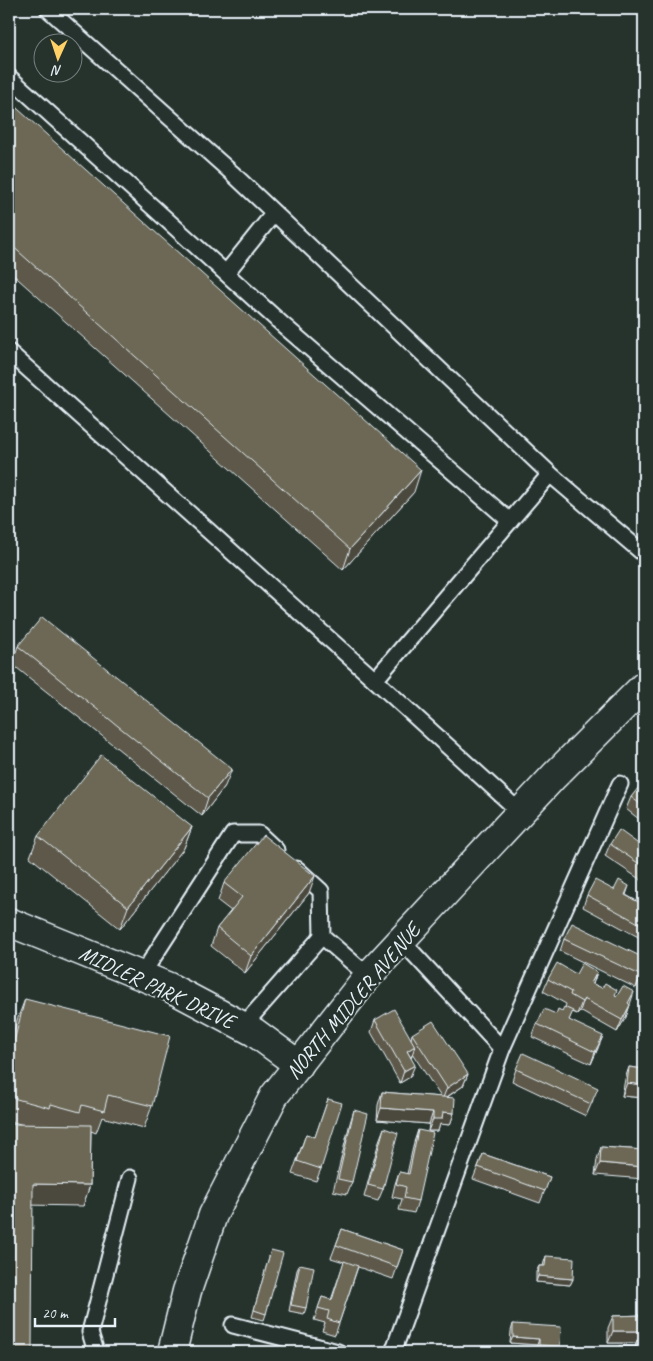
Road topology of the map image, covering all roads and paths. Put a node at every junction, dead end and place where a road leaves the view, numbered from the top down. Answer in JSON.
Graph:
{"nodes":[{"id":1,"x":48,"y":9,"type":"edge"},
{"id":2,"x":9,"y":77,"type":"edge"},
{"id":3,"x":274,"y":213,"type":"junction"},
{"id":4,"x":226,"y":273,"type":"junction"},
{"id":5,"x":9,"y":352,"type":"edge"},
{"id":6,"x":550,"y":474,"type":"junction"},
{"id":7,"x":510,"y":521,"type":"junction"},
{"id":8,"x":644,"y":554,"type":"edge"},
{"id":9,"x":375,"y":680,"type":"junction"},
{"id":10,"x":644,"y":686,"type":"edge"},
{"id":11,"x":620,"y":784,"type":"dead end"},
{"id":12,"x":520,"y":812,"type":"junction"},
{"id":13,"x":9,"y":922,"type":"edge"},
{"id":14,"x":322,"y":936,"type":"junction"},
{"id":15,"x":402,"y":940,"type":"junction"},
{"id":16,"x":141,"y":976,"type":"junction"},
{"id":17,"x":368,"y":976,"type":"junction"},
{"id":18,"x":242,"y":1026,"type":"junction"},
{"id":19,"x":502,"y":1049,"type":"junction"},
{"id":20,"x":299,"y":1065,"type":"junction"},
{"id":21,"x":130,"y":1178,"type":"dead end"},
{"id":22,"x":233,"y":1324,"type":"dead end"},
{"id":23,"x":96,"y":1352,"type":"edge"},
{"id":24,"x":172,"y":1352,"type":"edge"},
{"id":25,"x":338,"y":1352,"type":"edge"},
{"id":26,"x":393,"y":1352,"type":"edge"}],
"edges":[{"from":1,"to":3,"type":"lane"},
{"from":2,"to":4,"type":"lane"},
{"from":3,"to":4,"type":"lane"},
{"from":3,"to":6,"type":"lane"},
{"from":4,"to":7,"type":"lane"},
{"from":5,"to":9,"type":"lane"},
{"from":6,"to":7,"type":"lane"},
{"from":6,"to":8,"type":"lane"},
{"from":7,"to":9,"type":"lane"},
{"from":9,"to":12,"type":"lane"},
{"from":10,"to":12,"type":"street","name":"NORTH MIDLER AVENUE"},
{"from":11,"to":19,"type":"lane"},
{"from":12,"to":15,"type":"street","name":"NORTH MIDLER AVENUE"},
{"from":13,"to":16,"type":"street","name":"MIDLER PARK DRIVE"},
{"from":14,"to":16,"type":"lane"},
{"from":14,"to":17,"type":"lane"},
{"from":14,"to":18,"type":"lane"},
{"from":15,"to":17,"type":"street","name":"NORTH MIDLER AVENUE"},
{"from":15,"to":19,"type":"lane"},
{"from":16,"to":18,"type":"street","name":"MIDLER PARK DRIVE"},
{"from":17,"to":20,"type":"street","name":"NORTH MIDLER AVENUE"},
{"from":18,"to":20,"type":"street","name":"MIDLER PARK DRIVE"},
{"from":19,"to":26,"type":"lane"},
{"from":20,"to":24,"type":"street","name":"NORTH MIDLER AVENUE"},
{"from":21,"to":23,"type":"lane"},
{"from":22,"to":25,"type":"lane"}]}
